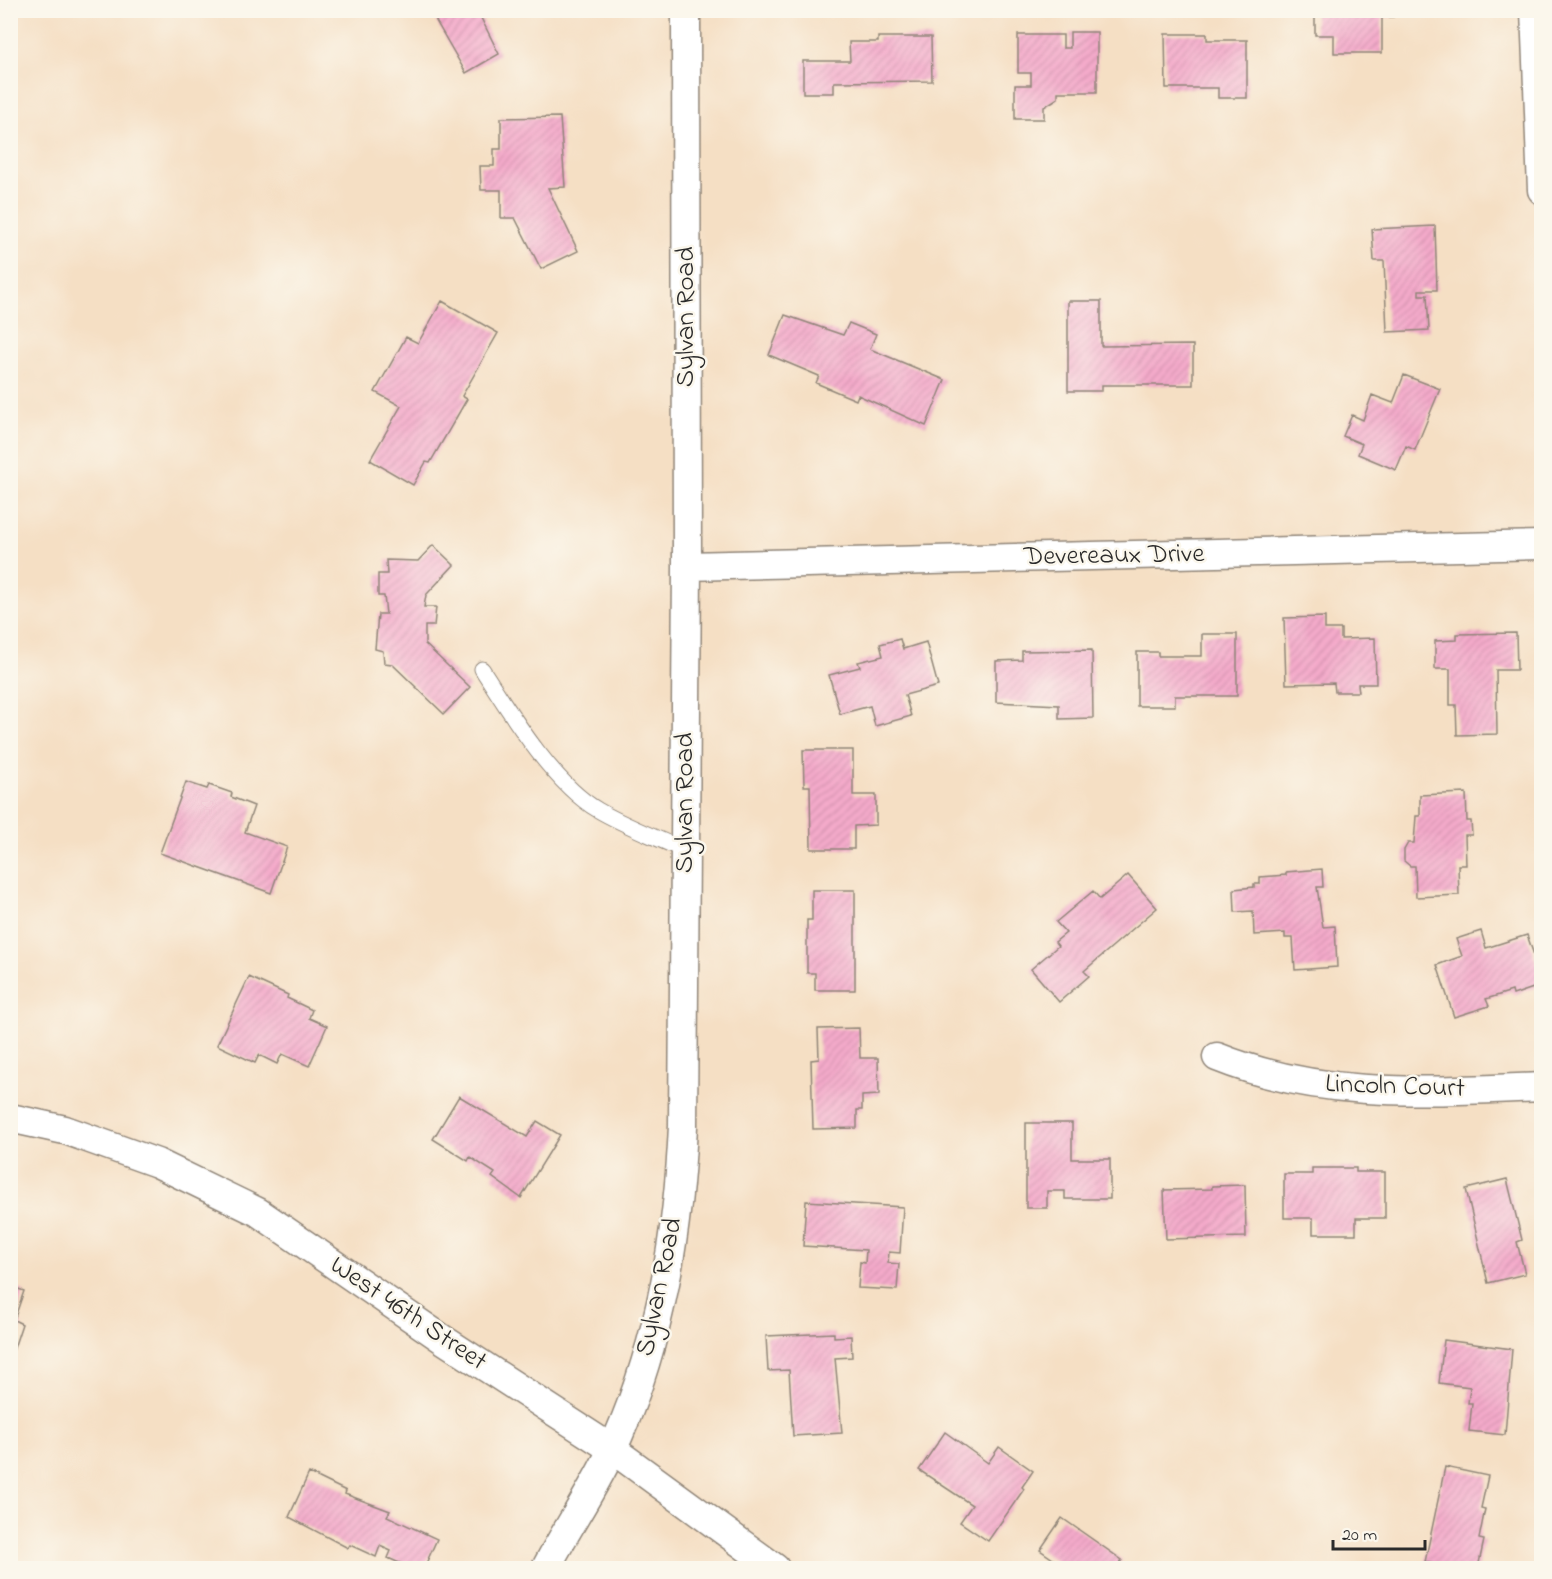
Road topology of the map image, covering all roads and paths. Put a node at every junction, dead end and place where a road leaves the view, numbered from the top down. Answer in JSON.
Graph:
{"nodes":[{"id":1,"x":686,"y":10,"type":"edge"},
{"id":2,"x":1535,"y":10,"type":"edge"},
{"id":3,"x":1542,"y":190,"type":"edge"},
{"id":4,"x":1542,"y":545,"type":"edge"},
{"id":5,"x":687,"y":566,"type":"junction"},
{"id":6,"x":482,"y":669,"type":"dead end"},
{"id":7,"x":685,"y":851,"type":"junction"},
{"id":8,"x":1217,"y":1057,"type":"dead end"},
{"id":9,"x":1542,"y":1087,"type":"edge"},
{"id":10,"x":10,"y":1118,"type":"edge"},
{"id":11,"x":612,"y":1449,"type":"junction"},
{"id":12,"x":546,"y":1569,"type":"edge"},
{"id":13,"x":775,"y":1569,"type":"edge"}],
"edges":[{"from":1,"to":5,"type":"street","name":"Sylvan Road"},
{"from":2,"to":3,"type":"street"},
{"from":4,"to":5,"type":"street","name":"Devereaux Drive"},
{"from":5,"to":7,"type":"street","name":"Sylvan Road"},
{"from":6,"to":7,"type":"lane"},
{"from":7,"to":11,"type":"street","name":"Sylvan Road"},
{"from":8,"to":9,"type":"street","name":"Lincoln Court"},
{"from":10,"to":11,"type":"street","name":"West 46th Street"},
{"from":11,"to":12,"type":"street","name":"Sylvan Road"},
{"from":11,"to":13,"type":"street","name":"West 46th Street"}]}
